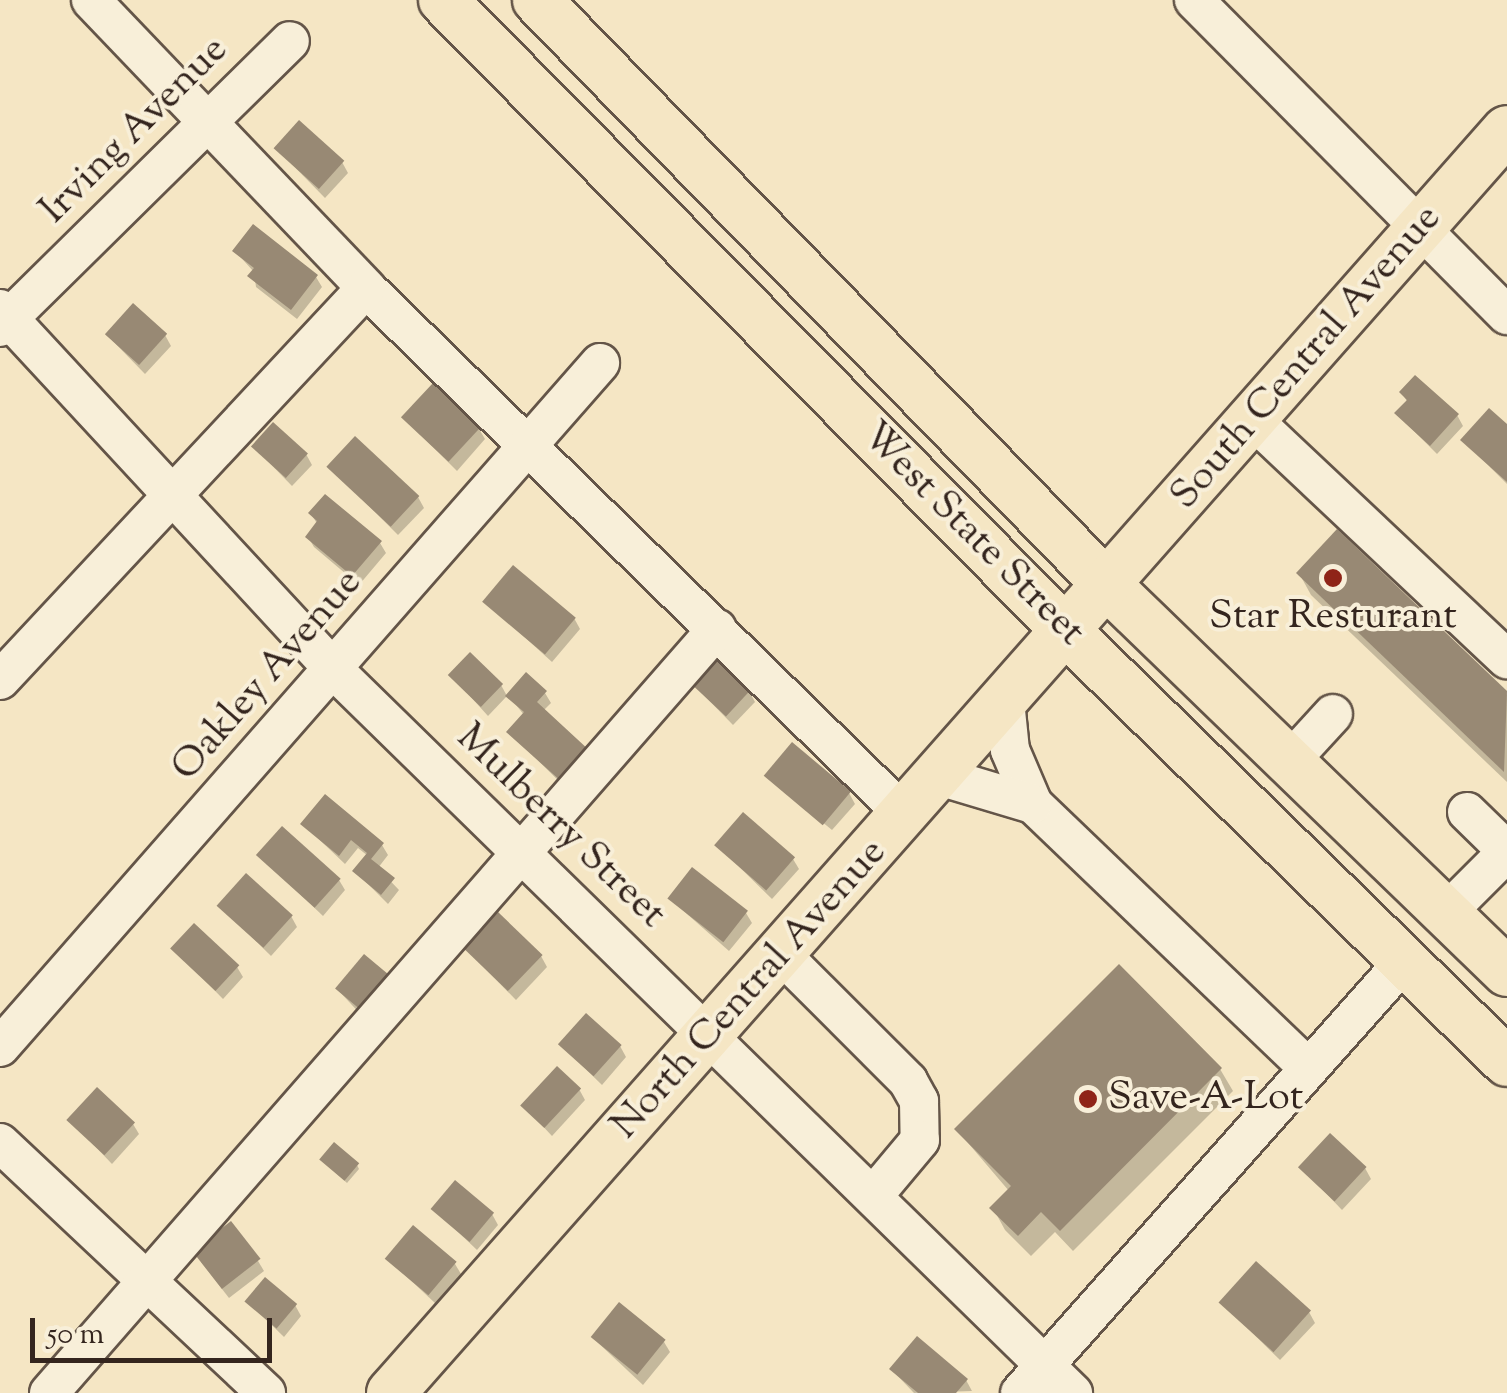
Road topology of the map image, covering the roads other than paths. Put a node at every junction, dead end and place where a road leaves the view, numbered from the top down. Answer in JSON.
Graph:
{"nodes":[{"id":1,"x":91,"y":0,"type":"edge"},
{"id":2,"x":444,"y":0,"type":"edge"},
{"id":3,"x":537,"y":0,"type":"edge"},
{"id":4,"x":1194,"y":0,"type":"edge"},
{"id":5,"x":290,"y":42,"type":"dead end"},
{"id":6,"x":210,"y":119,"type":"junction"},
{"id":7,"x":1507,"y":130,"type":"edge"},
{"id":8,"x":1420,"y":229,"type":"junction"},
{"id":9,"x":366,"y":288,"type":"junction"},
{"id":10,"x":1507,"y":315,"type":"edge"},
{"id":11,"x":3,"y":318,"type":"edge"},
{"id":12,"x":600,"y":363,"type":"dead end"},
{"id":13,"x":1253,"y":420,"type":"junction"},
{"id":14,"x":529,"y":445,"type":"junction"},
{"id":15,"x":172,"y":496,"type":"junction"},
{"id":16,"x":1108,"y":586,"type":"junction"},
{"id":17,"x":717,"y":628,"type":"junction"},
{"id":18,"x":1067,"y":632,"type":"junction"},
{"id":19,"x":1507,"y":659,"type":"edge"},
{"id":20,"x":334,"y":670,"type":"junction"},
{"id":21,"x":0,"y":680,"type":"edge"},
{"id":22,"x":1005,"y":701,"type":"junction"},
{"id":23,"x":1334,"y":714,"type":"dead end"},
{"id":24,"x":1289,"y":762,"type":"junction"},
{"id":25,"x":939,"y":776,"type":"junction"},
{"id":26,"x":1033,"y":804,"type":"junction"},
{"id":27,"x":1467,"y":812,"type":"dead end"},
{"id":28,"x":904,"y":815,"type":"junction"},
{"id":29,"x":520,"y":850,"type":"junction"},
{"id":30,"x":1507,"y":852,"type":"edge"},
{"id":31,"x":1445,"y":914,"type":"junction"},
{"id":32,"x":781,"y":954,"type":"junction"},
{"id":33,"x":1401,"y":966,"type":"junction"},
{"id":34,"x":1507,"y":972,"type":"edge"},
{"id":35,"x":710,"y":1035,"type":"junction"},
{"id":36,"x":0,"y":1047,"type":"edge"},
{"id":37,"x":1507,"y":1062,"type":"edge"},
{"id":38,"x":1308,"y":1068,"type":"junction"},
{"id":39,"x":0,"y":1143,"type":"edge"},
{"id":40,"x":873,"y":1196,"type":"junction"},
{"id":41,"x":145,"y":1281,"type":"junction"},
{"id":42,"x":1033,"y":1379,"type":"edge"},
{"id":43,"x":49,"y":1393,"type":"edge"},
{"id":44,"x":266,"y":1393,"type":"edge"},
{"id":45,"x":391,"y":1393,"type":"edge"},
{"id":46,"x":1073,"y":1393,"type":"edge"}],
"edges":[{"from":1,"to":6,"type":"street"},
{"from":2,"to":18,"type":"main road","name":"West State Street"},
{"from":3,"to":16,"type":"main road","name":"West State Street"},
{"from":4,"to":8,"type":"street"},
{"from":5,"to":6,"type":"street","name":"Irving Avenue"},
{"from":6,"to":9,"type":"street"},
{"from":6,"to":11,"type":"street","name":"Irving Avenue"},
{"from":7,"to":8,"type":"main road","name":"South Central Avenue"},
{"from":8,"to":10,"type":"street"},
{"from":8,"to":13,"type":"main road","name":"South Central Avenue"},
{"from":9,"to":14,"type":"street"},
{"from":9,"to":15,"type":"street"},
{"from":11,"to":15,"type":"street","name":"Mulberry Street"},
{"from":12,"to":14,"type":"street","name":"Oakley Avenue"},
{"from":13,"to":16,"type":"main road","name":"South Central Avenue"},
{"from":13,"to":19,"type":"street"},
{"from":14,"to":17,"type":"street"},
{"from":14,"to":20,"type":"street","name":"Oakley Avenue"},
{"from":15,"to":20,"type":"street","name":"Mulberry Street"},
{"from":15,"to":21,"type":"street"},
{"from":16,"to":18,"type":"main road","name":"North Central Avenue"},
{"from":16,"to":24,"type":"main road","name":"West State Street"},
{"from":17,"to":28,"type":"street"},
{"from":17,"to":29,"type":"street"},
{"from":18,"to":22,"type":"main road","name":"North Central Avenue"},
{"from":18,"to":33,"type":"main road","name":"West State Street"},
{"from":20,"to":29,"type":"street","name":"Mulberry Street"},
{"from":20,"to":36,"type":"street","name":"Oakley Avenue"},
{"from":22,"to":25,"type":"main road","name":"North Central Avenue"},
{"from":22,"to":26,"type":"street"},
{"from":23,"to":24,"type":"street"},
{"from":24,"to":31,"type":"main road","name":"West State Street"},
{"from":25,"to":26,"type":"street"},
{"from":25,"to":28,"type":"main road","name":"North Central Avenue"},
{"from":26,"to":38,"type":"street"},
{"from":27,"to":30,"type":"street"},
{"from":28,"to":32,"type":"main road","name":"North Central Avenue"},
{"from":29,"to":35,"type":"street","name":"Mulberry Street"},
{"from":29,"to":41,"type":"street"},
{"from":30,"to":31,"type":"street"},
{"from":31,"to":34,"type":"main road","name":"West State Street"},
{"from":32,"to":35,"type":"main road","name":"North Central Avenue"},
{"from":32,"to":40,"type":"street"},
{"from":33,"to":37,"type":"main road","name":"West State Street"},
{"from":33,"to":38,"type":"street"},
{"from":35,"to":40,"type":"street","name":"Mulberry Street"},
{"from":35,"to":45,"type":"main road","name":"North Central Avenue"},
{"from":38,"to":42,"type":"street"},
{"from":39,"to":41,"type":"street"},
{"from":40,"to":42,"type":"street","name":"Mulberry Street"},
{"from":41,"to":43,"type":"street"},
{"from":41,"to":44,"type":"street"},
{"from":42,"to":46,"type":"street","name":"Mulberry Street"}]}
